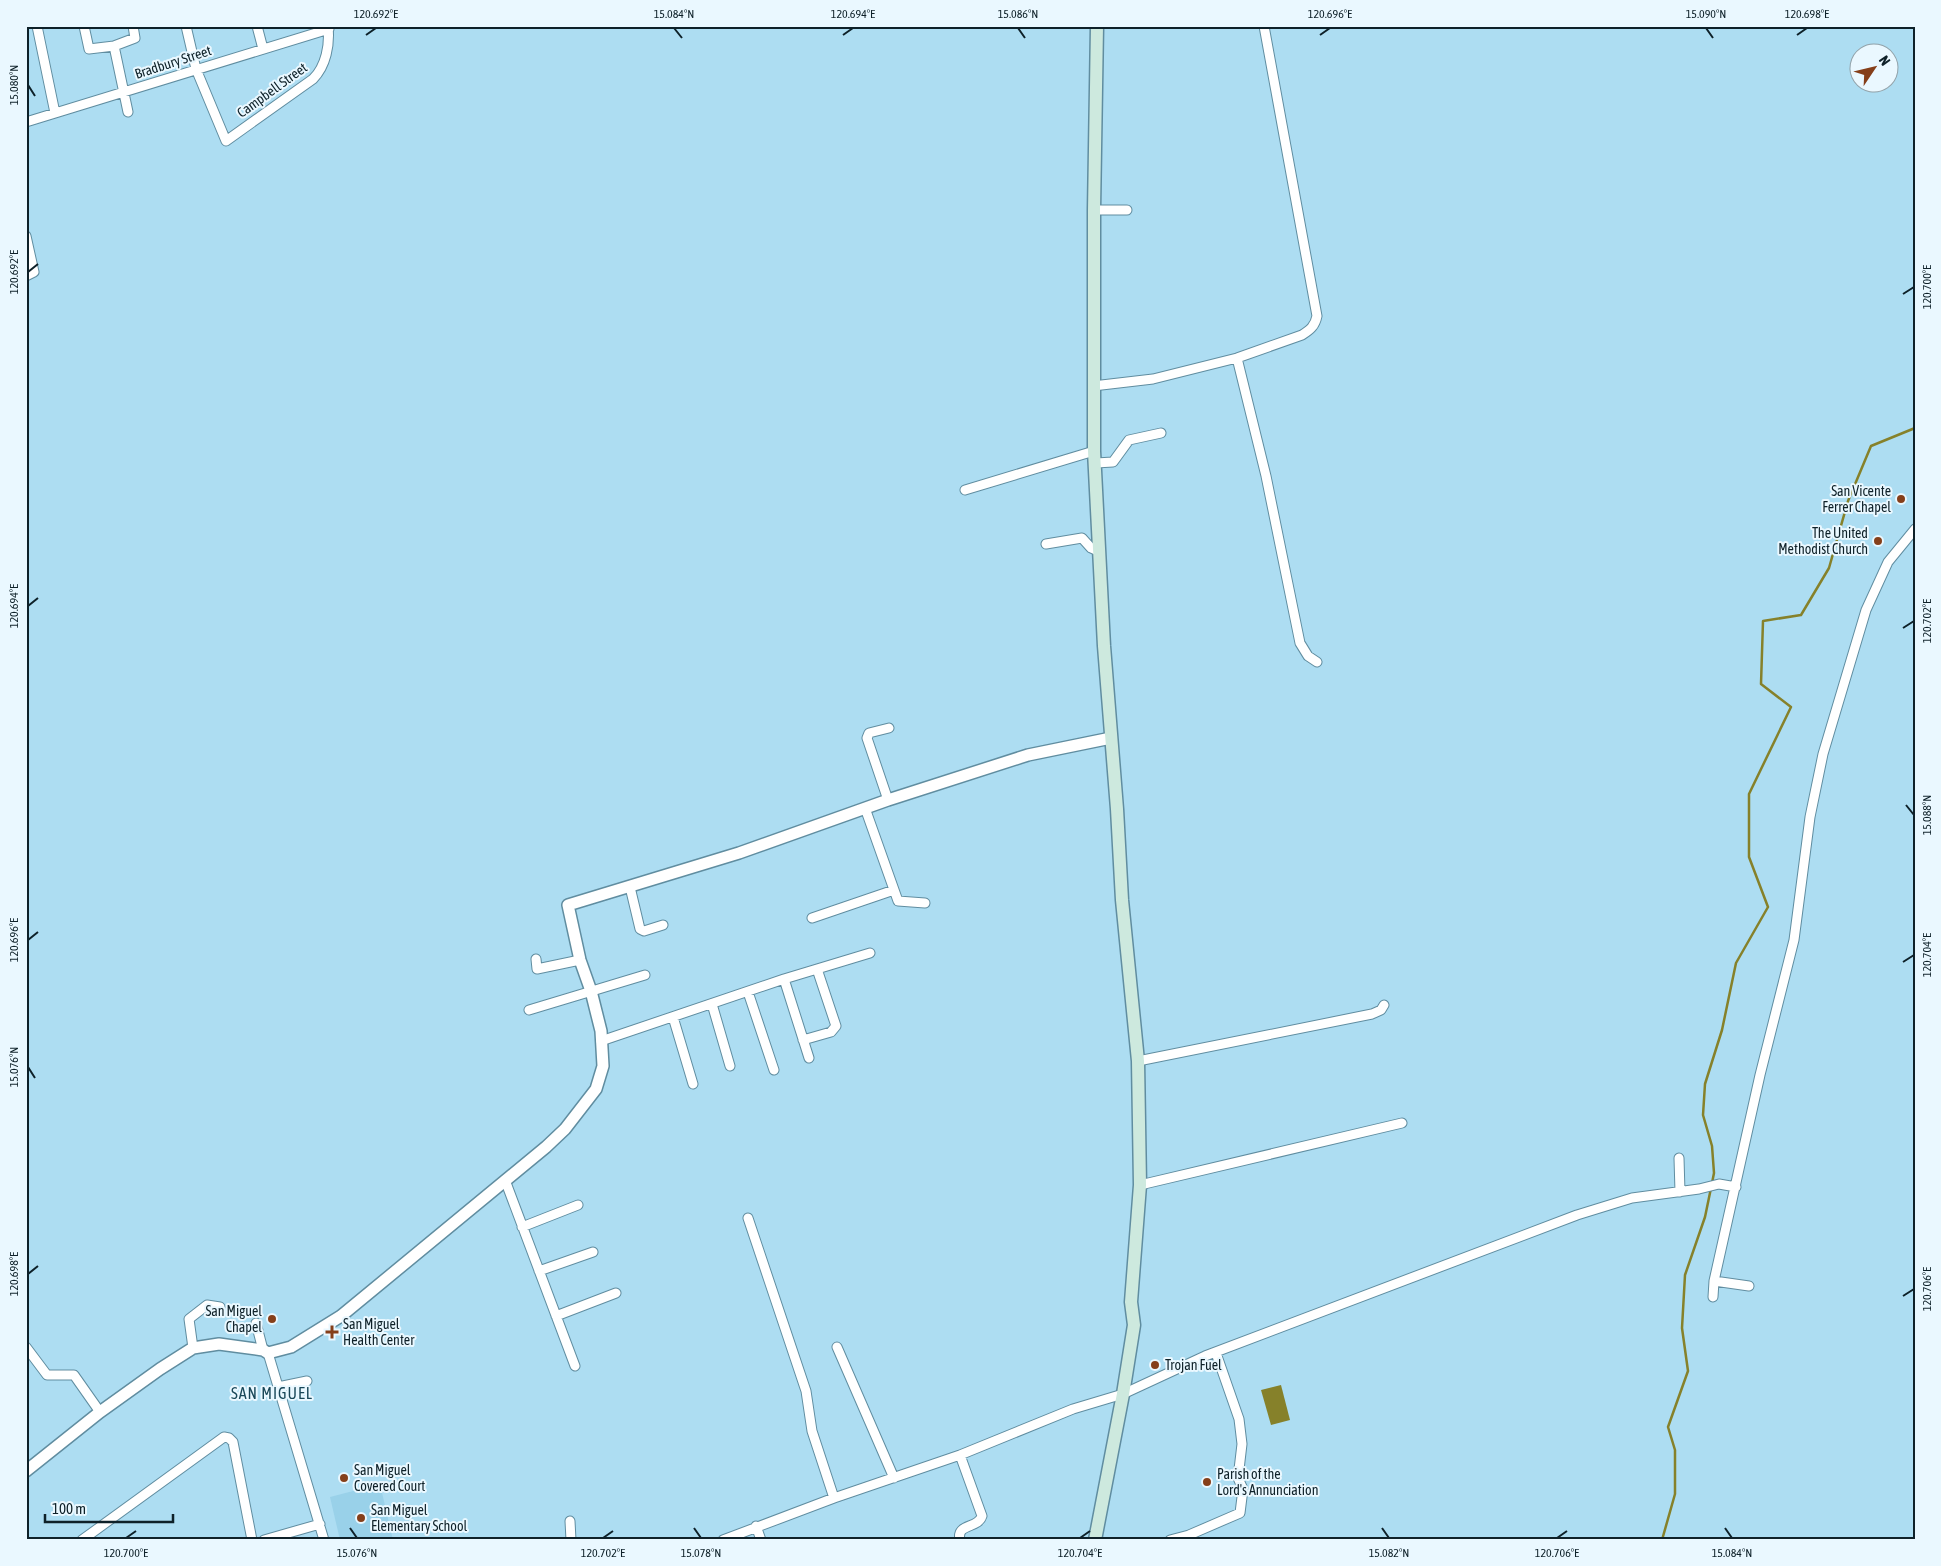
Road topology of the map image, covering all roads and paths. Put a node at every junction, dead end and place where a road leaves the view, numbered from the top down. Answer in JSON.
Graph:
{"nodes":[{"id":1,"x":36,"y":26,"type":"edge"},
{"id":2,"x":84,"y":26,"type":"edge"},
{"id":3,"x":133,"y":26,"type":"edge"},
{"id":4,"x":186,"y":26,"type":"edge"},
{"id":5,"x":257,"y":26,"type":"edge"},
{"id":6,"x":1097,"y":26,"type":"edge"},
{"id":7,"x":1264,"y":26,"type":"edge"},
{"id":8,"x":328,"y":28,"type":"edge"},
{"id":9,"x":114,"y":46,"type":"junction"},
{"id":10,"x":263,"y":49,"type":"junction"},
{"id":11,"x":196,"y":69,"type":"junction"},
{"id":12,"x":123,"y":93,"type":"junction"},
{"id":13,"x":128,"y":112,"type":"dead end"},
{"id":14,"x":55,"y":113,"type":"junction"},
{"id":15,"x":26,"y":122,"type":"edge"},
{"id":16,"x":1094,"y":210,"type":"junction"},
{"id":17,"x":1127,"y":210,"type":"dead end"},
{"id":18,"x":26,"y":236,"type":"edge"},
{"id":19,"x":30,"y":274,"type":"edge"},
{"id":20,"x":1237,"y":358,"type":"junction"},
{"id":21,"x":1093,"y":386,"type":"junction"},
{"id":22,"x":1160,"y":433,"type":"dead end"},
{"id":23,"x":1095,"y":457,"type":"junction"},
{"id":24,"x":965,"y":490,"type":"dead end"},
{"id":25,"x":1915,"y":529,"type":"edge"},
{"id":26,"x":1046,"y":544,"type":"dead end"},
{"id":27,"x":1100,"y":552,"type":"junction"},
{"id":28,"x":1317,"y":662,"type":"dead end"},
{"id":29,"x":889,"y":728,"type":"dead end"},
{"id":30,"x":1111,"y":738,"type":"junction"},
{"id":31,"x":888,"y":800,"type":"junction"},
{"id":32,"x":865,"y":808,"type":"junction"},
{"id":33,"x":630,"y":887,"type":"junction"},
{"id":34,"x":894,"y":890,"type":"junction"},
{"id":35,"x":925,"y":903,"type":"dead end"},
{"id":36,"x":812,"y":918,"type":"dead end"},
{"id":37,"x":663,"y":925,"type":"dead end"},
{"id":38,"x":870,"y":953,"type":"dead end"},
{"id":39,"x":536,"y":959,"type":"dead end"},
{"id":40,"x":580,"y":960,"type":"junction"},
{"id":41,"x":818,"y":969,"type":"junction"},
{"id":42,"x":645,"y":975,"type":"dead end"},
{"id":43,"x":784,"y":979,"type":"junction"},
{"id":44,"x":591,"y":991,"type":"junction"},
{"id":45,"x":748,"y":992,"type":"junction"},
{"id":46,"x":712,"y":1004,"type":"junction"},
{"id":47,"x":1384,"y":1005,"type":"dead end"},
{"id":48,"x":529,"y":1010,"type":"dead end"},
{"id":49,"x":673,"y":1017,"type":"junction"},
{"id":50,"x":803,"y":1040,"type":"junction"},
{"id":51,"x":602,"y":1041,"type":"junction"},
{"id":52,"x":809,"y":1058,"type":"dead end"},
{"id":53,"x":1138,"y":1061,"type":"junction"},
{"id":54,"x":730,"y":1066,"type":"dead end"},
{"id":55,"x":774,"y":1070,"type":"dead end"},
{"id":56,"x":693,"y":1084,"type":"dead end"},
{"id":57,"x":1402,"y":1123,"type":"dead end"},
{"id":58,"x":1679,"y":1158,"type":"dead end"},
{"id":59,"x":505,"y":1180,"type":"junction"},
{"id":60,"x":1140,"y":1185,"type":"junction"},
{"id":61,"x":1736,"y":1186,"type":"junction"},
{"id":62,"x":1680,"y":1192,"type":"junction"},
{"id":63,"x":578,"y":1205,"type":"dead end"},
{"id":64,"x":748,"y":1218,"type":"dead end"},
{"id":65,"x":522,"y":1227,"type":"junction"},
{"id":66,"x":593,"y":1252,"type":"dead end"},
{"id":67,"x":539,"y":1271,"type":"junction"},
{"id":68,"x":1714,"y":1281,"type":"junction"},
{"id":69,"x":1749,"y":1286,"type":"dead end"},
{"id":70,"x":616,"y":1293,"type":"dead end"},
{"id":71,"x":1712,"y":1297,"type":"dead end"},
{"id":72,"x":220,"y":1307,"type":"dead end"},
{"id":73,"x":556,"y":1316,"type":"junction"},
{"id":74,"x":256,"y":1324,"type":"dead end"},
{"id":75,"x":26,"y":1347,"type":"edge"},
{"id":76,"x":837,"y":1347,"type":"dead end"},
{"id":77,"x":193,"y":1348,"type":"junction"},
{"id":78,"x":265,"y":1351,"type":"junction"},
{"id":79,"x":1216,"y":1353,"type":"junction"},
{"id":80,"x":575,"y":1366,"type":"dead end"},
{"id":81,"x":308,"y":1381,"type":"dead end"},
{"id":82,"x":278,"y":1387,"type":"junction"},
{"id":83,"x":1123,"y":1394,"type":"junction"},
{"id":84,"x":100,"y":1412,"type":"junction"},
{"id":85,"x":960,"y":1455,"type":"junction"},
{"id":86,"x":26,"y":1471,"type":"edge"},
{"id":87,"x":894,"y":1478,"type":"junction"},
{"id":88,"x":834,"y":1498,"type":"junction"},
{"id":89,"x":570,"y":1521,"type":"dead end"},
{"id":90,"x":320,"y":1524,"type":"junction"},
{"id":91,"x":756,"y":1526,"type":"junction"},
{"id":92,"x":82,"y":1540,"type":"edge"},
{"id":93,"x":252,"y":1540,"type":"edge"},
{"id":94,"x":264,"y":1540,"type":"edge"},
{"id":95,"x":324,"y":1540,"type":"edge"},
{"id":96,"x":571,"y":1540,"type":"edge"},
{"id":97,"x":723,"y":1540,"type":"edge"},
{"id":98,"x":761,"y":1540,"type":"edge"},
{"id":99,"x":960,"y":1540,"type":"edge"},
{"id":100,"x":1095,"y":1540,"type":"edge"},
{"id":101,"x":1170,"y":1540,"type":"edge"}],
"edges":[{"from":1,"to":14,"type":"street"},
{"from":2,"to":9,"type":"street"},
{"from":3,"to":9,"type":"street"},
{"from":4,"to":11,"type":"street"},
{"from":5,"to":10,"type":"street"},
{"from":6,"to":16,"type":"main road"},
{"from":7,"to":20,"type":"street"},
{"from":8,"to":10,"type":"street","name":"Bradbury Street"},
{"from":8,"to":11,"type":"street","name":"Campbell Street"},
{"from":9,"to":12,"type":"street"},
{"from":10,"to":11,"type":"street","name":"Bradbury Street"},
{"from":11,"to":12,"type":"street","name":"Bradbury Street"},
{"from":12,"to":13,"type":"street"},
{"from":12,"to":14,"type":"street","name":"Bradbury Street"},
{"from":14,"to":15,"type":"street","name":"Bradbury Street"},
{"from":16,"to":17,"type":"street"},
{"from":16,"to":21,"type":"main road"},
{"from":18,"to":19,"type":"street"},
{"from":20,"to":21,"type":"street"},
{"from":20,"to":28,"type":"street"},
{"from":21,"to":23,"type":"main road"},
{"from":22,"to":23,"type":"street"},
{"from":23,"to":24,"type":"street"},
{"from":23,"to":27,"type":"main road"},
{"from":25,"to":61,"type":"street"},
{"from":26,"to":27,"type":"street"},
{"from":27,"to":30,"type":"main road"},
{"from":29,"to":31,"type":"street"},
{"from":30,"to":31,"type":"street"},
{"from":30,"to":53,"type":"main road"},
{"from":31,"to":32,"type":"street"},
{"from":32,"to":33,"type":"street"},
{"from":32,"to":34,"type":"street"},
{"from":33,"to":37,"type":"street"},
{"from":33,"to":40,"type":"street"},
{"from":34,"to":35,"type":"street"},
{"from":34,"to":36,"type":"street"},
{"from":38,"to":41,"type":"street"},
{"from":39,"to":40,"type":"street"},
{"from":40,"to":44,"type":"street"},
{"from":41,"to":43,"type":"street"},
{"from":41,"to":50,"type":"street"},
{"from":42,"to":44,"type":"street"},
{"from":43,"to":45,"type":"street"},
{"from":43,"to":50,"type":"street"},
{"from":44,"to":48,"type":"street"},
{"from":44,"to":51,"type":"street"},
{"from":45,"to":46,"type":"street"},
{"from":45,"to":55,"type":"street"},
{"from":46,"to":49,"type":"street"},
{"from":46,"to":54,"type":"street"},
{"from":47,"to":53,"type":"street"},
{"from":49,"to":51,"type":"street"},
{"from":49,"to":56,"type":"street"},
{"from":50,"to":52,"type":"street"},
{"from":51,"to":59,"type":"street"},
{"from":53,"to":60,"type":"main road"},
{"from":57,"to":60,"type":"street"},
{"from":58,"to":62,"type":"street"},
{"from":59,"to":65,"type":"street"},
{"from":59,"to":78,"type":"street"},
{"from":60,"to":83,"type":"main road"},
{"from":61,"to":62,"type":"street"},
{"from":61,"to":68,"type":"street"},
{"from":62,"to":79,"type":"street"},
{"from":63,"to":65,"type":"street"},
{"from":64,"to":88,"type":"street"},
{"from":65,"to":67,"type":"street"},
{"from":66,"to":67,"type":"street"},
{"from":67,"to":73,"type":"street"},
{"from":68,"to":69,"type":"street"},
{"from":68,"to":71,"type":"street"},
{"from":70,"to":73,"type":"street"},
{"from":72,"to":77,"type":"street"},
{"from":73,"to":80,"type":"street"},
{"from":74,"to":78,"type":"street"},
{"from":75,"to":84,"type":"street"},
{"from":76,"to":87,"type":"street"},
{"from":77,"to":78,"type":"street"},
{"from":77,"to":84,"type":"street"},
{"from":78,"to":82,"type":"street"},
{"from":79,"to":83,"type":"street"},
{"from":79,"to":101,"type":"street"},
{"from":81,"to":82,"type":"street"},
{"from":82,"to":90,"type":"street"},
{"from":83,"to":85,"type":"street"},
{"from":83,"to":100,"type":"main road"},
{"from":84,"to":86,"type":"street"},
{"from":85,"to":87,"type":"street"},
{"from":85,"to":99,"type":"street"},
{"from":87,"to":88,"type":"street"},
{"from":88,"to":91,"type":"street"},
{"from":89,"to":96,"type":"street"},
{"from":90,"to":94,"type":"street"},
{"from":90,"to":95,"type":"street"},
{"from":91,"to":97,"type":"street"},
{"from":91,"to":98,"type":"street"},
{"from":92,"to":93,"type":"street"}]}
